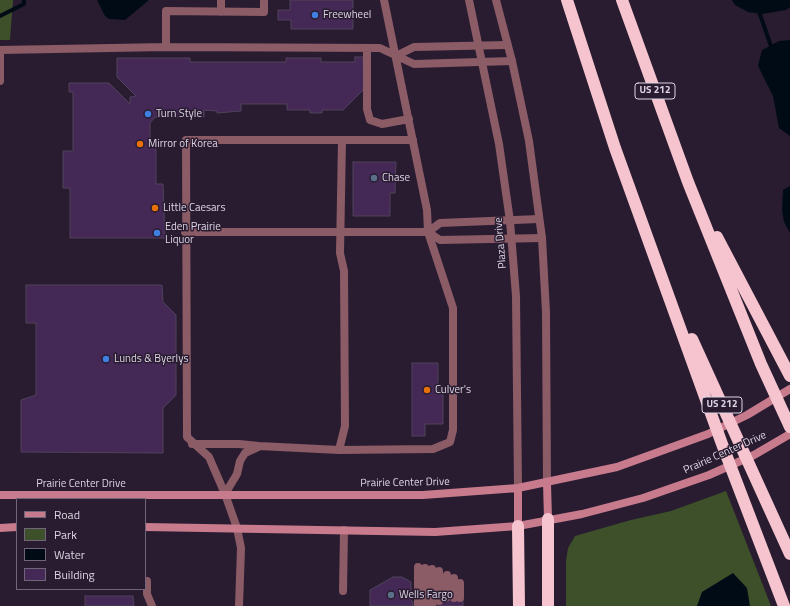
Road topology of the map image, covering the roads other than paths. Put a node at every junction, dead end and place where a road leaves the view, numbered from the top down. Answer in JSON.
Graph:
{"nodes":[{"id":1,"x":221,"y":0,"type":"edge"},
{"id":2,"x":264,"y":0,"type":"edge"},
{"id":3,"x":384,"y":0,"type":"edge"},
{"id":4,"x":469,"y":0,"type":"edge"},
{"id":5,"x":496,"y":0,"type":"edge"},
{"id":6,"x":567,"y":0,"type":"edge"},
{"id":7,"x":622,"y":0,"type":"edge"},
{"id":8,"x":220,"y":12,"type":"junction"},
{"id":9,"x":508,"y":45,"type":"junction"},
{"id":10,"x":479,"y":46,"type":"junction"},
{"id":11,"x":166,"y":47,"type":"junction"},
{"id":12,"x":367,"y":48,"type":"junction"},
{"id":13,"x":396,"y":56,"type":"junction"},
{"id":14,"x":512,"y":61,"type":"junction"},
{"id":15,"x":483,"y":63,"type":"junction"},
{"id":16,"x":0,"y":81,"type":"edge"},
{"id":17,"x":409,"y":119,"type":"junction"},
{"id":18,"x":342,"y":140,"type":"junction"},
{"id":19,"x":413,"y":140,"type":"junction"},
{"id":20,"x":688,"y":182,"type":"junction"},
{"id":21,"x":540,"y":219,"type":"junction"},
{"id":22,"x":510,"y":221,"type":"junction"},
{"id":23,"x":185,"y":232,"type":"junction"},
{"id":24,"x":341,"y":232,"type":"junction"},
{"id":25,"x":428,"y":232,"type":"junction"},
{"id":26,"x":512,"y":238,"type":"junction"},
{"id":27,"x":542,"y":238,"type":"junction"},
{"id":28,"x":655,"y":256,"type":"junction"},
{"id":29,"x":790,"y":376,"type":"edge"},
{"id":30,"x":790,"y":389,"type":"edge"},
{"id":31,"x":790,"y":427,"type":"edge"},
{"id":32,"x":790,"y":434,"type":"edge"},
{"id":33,"x":192,"y":444,"type":"junction"},
{"id":34,"x":259,"y":446,"type":"junction"},
{"id":35,"x":339,"y":450,"type":"junction"},
{"id":36,"x":547,"y":483,"type":"junction"},
{"id":37,"x":518,"y":488,"type":"junction"},
{"id":38,"x":225,"y":494,"type":"junction"},
{"id":39,"x":0,"y":495,"type":"edge"},
{"id":40,"x":548,"y":519,"type":"junction"},
{"id":41,"x":518,"y":526,"type":"junction"},
{"id":42,"x":146,"y":527,"type":"edge"},
{"id":43,"x":0,"y":528,"type":"edge"},
{"id":44,"x":16,"y":528,"type":"edge"},
{"id":45,"x":237,"y":528,"type":"junction"},
{"id":46,"x":344,"y":530,"type":"junction"},
{"id":47,"x":790,"y":554,"type":"edge"},
{"id":48,"x":439,"y":573,"type":"junction"},
{"id":49,"x":147,"y":581,"type":"dead end"},
{"id":50,"x":343,"y":591,"type":"dead end"},
{"id":51,"x":442,"y":601,"type":"edge"},
{"id":52,"x":152,"y":606,"type":"edge"},
{"id":53,"x":239,"y":606,"type":"edge"},
{"id":54,"x":418,"y":606,"type":"edge"},
{"id":55,"x":519,"y":606,"type":"edge"},
{"id":56,"x":548,"y":606,"type":"edge"},
{"id":57,"x":784,"y":606,"type":"edge"}],
"edges":[{"from":1,"to":8,"type":"street"},
{"from":2,"to":8,"type":"street"},
{"from":3,"to":13,"type":"street"},
{"from":4,"to":10,"type":"street","name":"Plaza Drive"},
{"from":5,"to":9,"type":"street"},
{"from":6,"to":28,"type":"highway","number":"US 212"},
{"from":7,"to":20,"type":"highway","number":"US 212"},
{"from":8,"to":11,"type":"street"},
{"from":9,"to":10,"type":"street"},
{"from":9,"to":14,"type":"street"},
{"from":10,"to":13,"type":"street"},
{"from":10,"to":15,"type":"street","name":"Plaza Drive"},
{"from":11,"to":12,"type":"street"},
{"from":11,"to":16,"type":"street"},
{"from":12,"to":13,"type":"street"},
{"from":12,"to":17,"type":"street"},
{"from":13,"to":15,"type":"street"},
{"from":13,"to":17,"type":"street"},
{"from":14,"to":15,"type":"street"},
{"from":14,"to":21,"type":"street"},
{"from":15,"to":22,"type":"street","name":"Plaza Drive"},
{"from":17,"to":19,"type":"street"},
{"from":18,"to":19,"type":"street"},
{"from":18,"to":23,"type":"street"},
{"from":18,"to":24,"type":"street"},
{"from":19,"to":25,"type":"street"},
{"from":20,"to":29,"type":"highway"},
{"from":20,"to":31,"type":"highway","number":"US 212"},
{"from":21,"to":22,"type":"street"},
{"from":21,"to":27,"type":"street"},
{"from":22,"to":25,"type":"street"},
{"from":22,"to":26,"type":"street","name":"Plaza Drive"},
{"from":23,"to":24,"type":"street"},
{"from":23,"to":33,"type":"street"},
{"from":24,"to":25,"type":"street"},
{"from":24,"to":35,"type":"street"},
{"from":25,"to":26,"type":"street"},
{"from":25,"to":35,"type":"street"},
{"from":26,"to":27,"type":"street"},
{"from":26,"to":37,"type":"street","name":"Plaza Drive"},
{"from":27,"to":36,"type":"street"},
{"from":28,"to":47,"type":"highway","number":"US 212"},
{"from":28,"to":57,"type":"highway"},
{"from":30,"to":36,"type":"main road","name":"Prairie Center Drive"},
{"from":32,"to":40,"type":"main road","name":"Prairie Center Drive"},
{"from":33,"to":34,"type":"street"},
{"from":33,"to":38,"type":"street"},
{"from":34,"to":35,"type":"street"},
{"from":34,"to":38,"type":"street"},
{"from":36,"to":37,"type":"main road","name":"Prairie Center Drive"},
{"from":36,"to":40,"type":"main road"},
{"from":37,"to":38,"type":"main road","name":"Prairie Center Drive"},
{"from":37,"to":41,"type":"main road"},
{"from":38,"to":39,"type":"main road","name":"Prairie Center Drive"},
{"from":38,"to":45,"type":"street"},
{"from":40,"to":41,"type":"main road","name":"Prairie Center Drive"},
{"from":40,"to":56,"type":"highway"},
{"from":41,"to":46,"type":"main road","name":"Prairie Center Drive"},
{"from":41,"to":55,"type":"highway"},
{"from":42,"to":45,"type":"main road","name":"Prairie Center Drive"},
{"from":43,"to":44,"type":"main road"},
{"from":45,"to":46,"type":"main road","name":"Prairie Center Drive"},
{"from":45,"to":53,"type":"street"},
{"from":46,"to":50,"type":"street"},
{"from":48,"to":51,"type":"street"},
{"from":48,"to":51,"type":"street"},
{"from":48,"to":51,"type":"street"},
{"from":48,"to":54,"type":"street"},
{"from":49,"to":52,"type":"street"}]}
